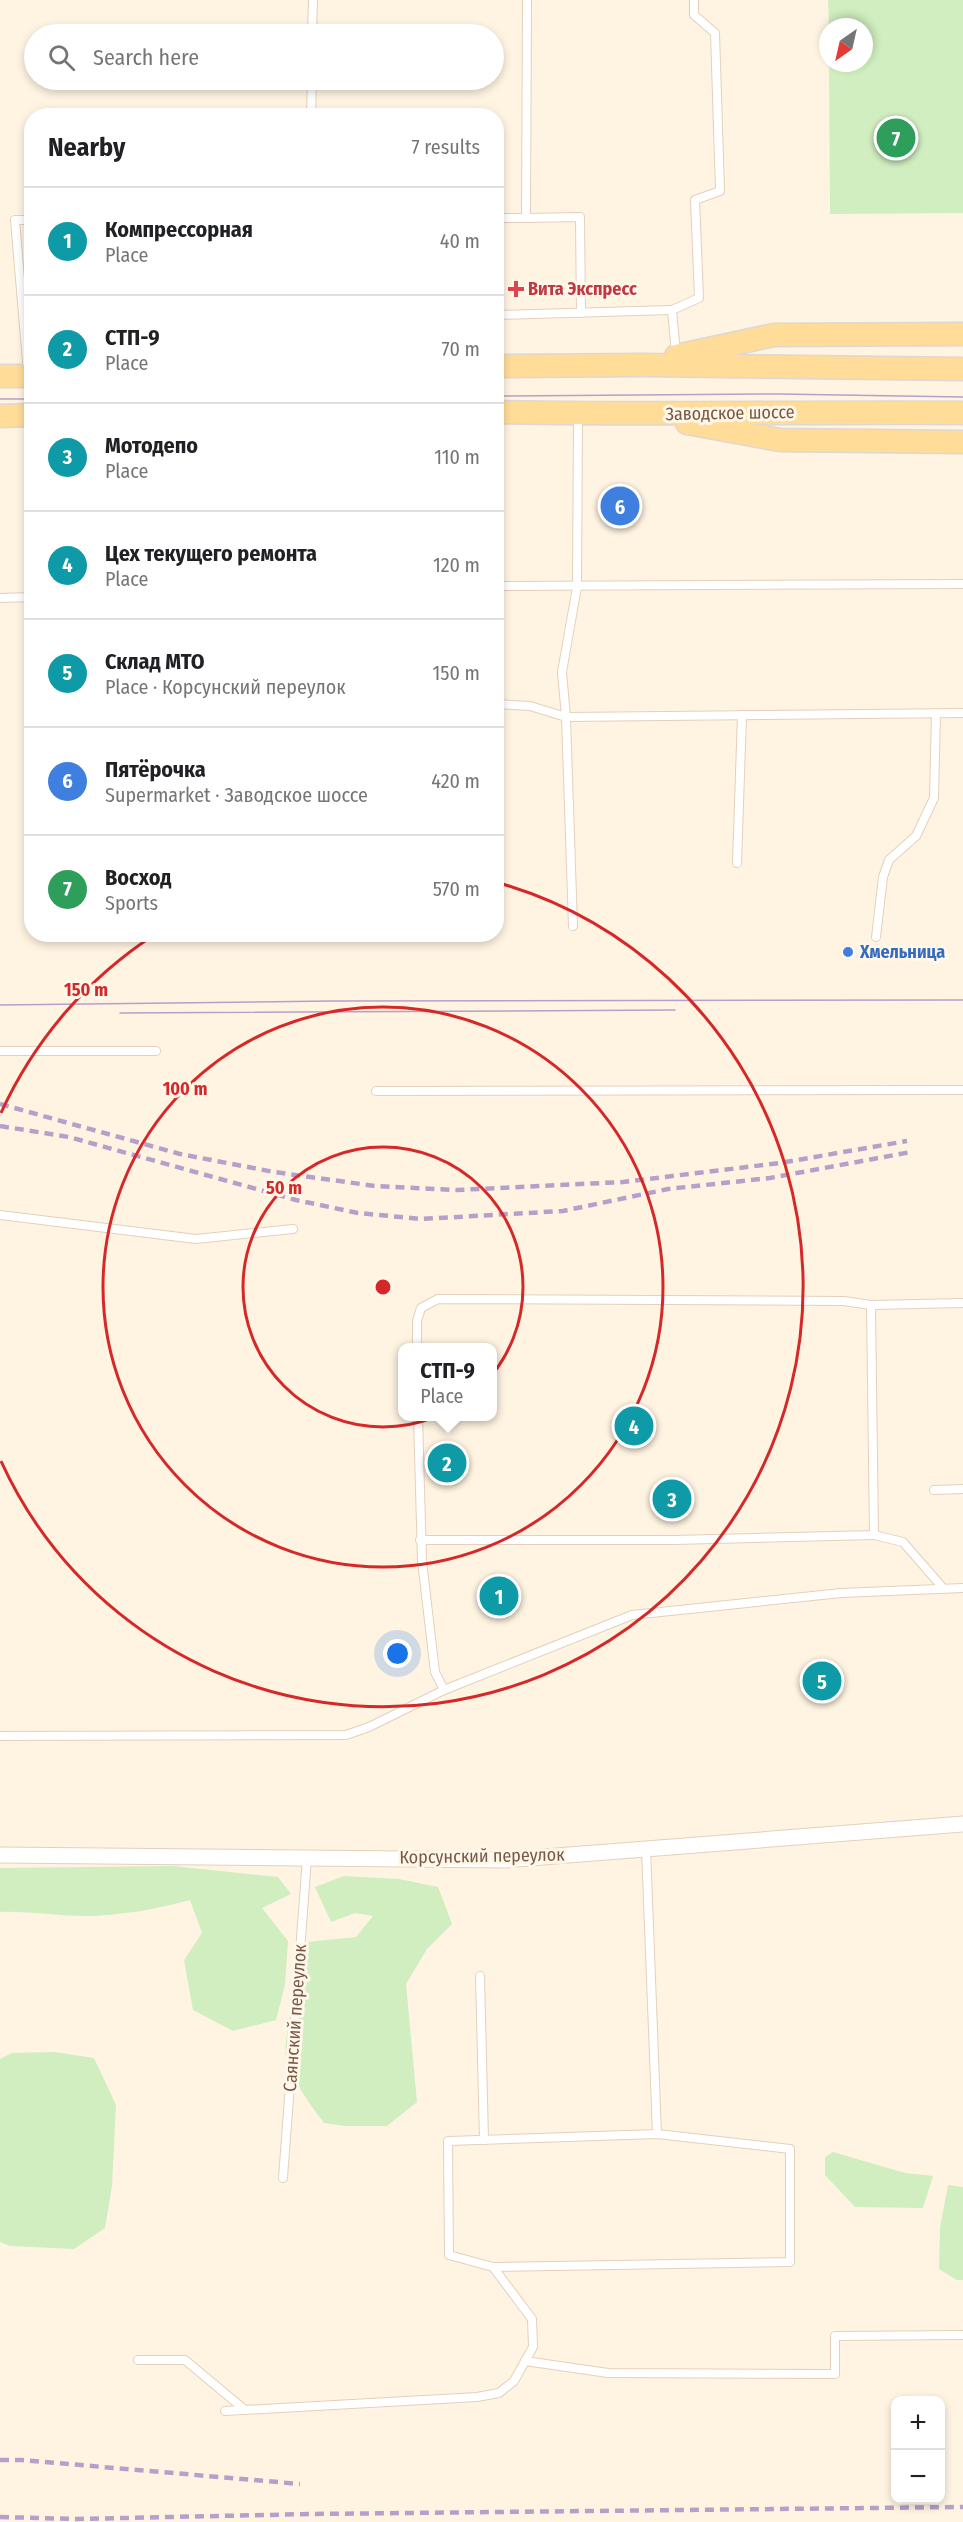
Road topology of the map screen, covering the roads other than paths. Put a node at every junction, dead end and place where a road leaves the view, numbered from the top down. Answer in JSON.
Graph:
{"nodes":[{"id":1,"x":313,"y":0,"type":"edge"},
{"id":2,"x":527,"y":0,"type":"edge"},
{"id":3,"x":694,"y":0,"type":"edge"},
{"id":4,"x":312,"y":24,"type":"edge"},
{"id":5,"x":312,"y":90,"type":"edge"},
{"id":6,"x":311,"y":108,"type":"edge"},
{"id":7,"x":504,"y":218,"type":"edge"},
{"id":8,"x":526,"y":218,"type":"junction"},
{"id":9,"x":24,"y":220,"type":"edge"},
{"id":10,"x":24,"y":293,"type":"edge"},
{"id":11,"x":672,"y":310,"type":"junction"},
{"id":12,"x":581,"y":313,"type":"junction"},
{"id":13,"x":504,"y":315,"type":"edge"},
{"id":14,"x":963,"y":334,"type":"edge"},
{"id":15,"x":676,"y":356,"type":"junction"},
{"id":16,"x":644,"y":365,"type":"junction"},
{"id":17,"x":504,"y":366,"type":"edge"},
{"id":18,"x":963,"y":369,"type":"edge"},
{"id":19,"x":0,"y":376,"type":"edge"},
{"id":20,"x":24,"y":376,"type":"edge"},
{"id":21,"x":504,"y":412,"type":"edge"},
{"id":22,"x":963,"y":413,"type":"edge"},
{"id":23,"x":578,"y":414,"type":"junction"},
{"id":24,"x":639,"y":415,"type":"junction"},
{"id":25,"x":0,"y":416,"type":"edge"},
{"id":26,"x":24,"y":416,"type":"edge"},
{"id":27,"x":963,"y":442,"type":"edge"},
{"id":28,"x":963,"y":584,"type":"edge"},
{"id":29,"x":504,"y":586,"type":"edge"},
{"id":30,"x":577,"y":587,"type":"junction"},
{"id":31,"x":24,"y":597,"type":"edge"},
{"id":32,"x":0,"y":598,"type":"edge"},
{"id":33,"x":504,"y":704,"type":"edge"},
{"id":34,"x":936,"y":713,"type":"junction"},
{"id":35,"x":963,"y":713,"type":"edge"},
{"id":36,"x":742,"y":715,"type":"junction"},
{"id":37,"x":566,"y":717,"type":"junction"},
{"id":38,"x":737,"y":863,"type":"dead end"},
{"id":39,"x":573,"y":926,"type":"dead end"},
{"id":40,"x":876,"y":937,"type":"dead end"},
{"id":41,"x":0,"y":1051,"type":"edge"},
{"id":42,"x":156,"y":1051,"type":"dead end"},
{"id":43,"x":963,"y":1090,"type":"edge"},
{"id":44,"x":376,"y":1091,"type":"dead end"},
{"id":45,"x":0,"y":1215,"type":"edge"},
{"id":46,"x":293,"y":1229,"type":"dead end"},
{"id":47,"x":963,"y":1303,"type":"edge"},
{"id":48,"x":871,"y":1305,"type":"junction"},
{"id":49,"x":417,"y":1343,"type":"edge"},
{"id":50,"x":418,"y":1421,"type":"edge"},
{"id":51,"x":963,"y":1489,"type":"edge"},
{"id":52,"x":934,"y":1490,"type":"dead end"},
{"id":53,"x":874,"y":1535,"type":"junction"},
{"id":54,"x":420,"y":1540,"type":"junction"},
{"id":55,"x":943,"y":1588,"type":"junction"},
{"id":56,"x":963,"y":1588,"type":"edge"},
{"id":57,"x":444,"y":1690,"type":"junction"},
{"id":58,"x":0,"y":1736,"type":"edge"},
{"id":59,"x":963,"y":1824,"type":"edge"},
{"id":60,"x":646,"y":1848,"type":"junction"},
{"id":61,"x":0,"y":1855,"type":"edge"},
{"id":62,"x":307,"y":1858,"type":"junction"},
{"id":63,"x":480,"y":1976,"type":"dead end"},
{"id":64,"x":657,"y":2134,"type":"junction"},
{"id":65,"x":484,"y":2140,"type":"junction"},
{"id":66,"x":283,"y":2178,"type":"dead end"},
{"id":67,"x":493,"y":2267,"type":"junction"},
{"id":68,"x":963,"y":2336,"type":"edge"},
{"id":69,"x":138,"y":2360,"type":"dead end"},
{"id":70,"x":525,"y":2361,"type":"junction"},
{"id":71,"x":244,"y":2410,"type":"junction"},
{"id":72,"x":225,"y":2411,"type":"dead end"}],
"edges":[{"from":1,"to":4,"type":"lane"},
{"from":2,"to":8,"type":"lane"},
{"from":3,"to":11,"type":"lane"},
{"from":5,"to":6,"type":"lane"},
{"from":7,"to":8,"type":"lane"},
{"from":8,"to":12,"type":"lane"},
{"from":9,"to":10,"type":"lane"},
{"from":11,"to":12,"type":"lane"},
{"from":11,"to":15,"type":"lane"},
{"from":12,"to":13,"type":"lane"},
{"from":14,"to":15,"type":"main road"},
{"from":15,"to":16,"type":"main road"},
{"from":16,"to":17,"type":"main road"},
{"from":16,"to":18,"type":"main road"},
{"from":19,"to":20,"type":"main road"},
{"from":21,"to":23,"type":"main road","name":"Заводское шоссе"},
{"from":22,"to":24,"type":"main road","name":"Заводское шоссе"},
{"from":23,"to":24,"type":"main road","name":"Заводское шоссе"},
{"from":23,"to":30,"type":"lane"},
{"from":24,"to":27,"type":"main road"},
{"from":25,"to":26,"type":"main road"},
{"from":28,"to":30,"type":"lane"},
{"from":29,"to":30,"type":"lane"},
{"from":30,"to":37,"type":"lane"},
{"from":31,"to":32,"type":"lane"},
{"from":33,"to":37,"type":"lane"},
{"from":34,"to":35,"type":"lane"},
{"from":34,"to":36,"type":"lane"},
{"from":34,"to":40,"type":"lane"},
{"from":36,"to":37,"type":"lane"},
{"from":36,"to":38,"type":"lane"},
{"from":37,"to":39,"type":"lane"},
{"from":41,"to":42,"type":"lane"},
{"from":43,"to":44,"type":"lane"},
{"from":45,"to":46,"type":"lane"},
{"from":47,"to":48,"type":"lane"},
{"from":48,"to":49,"type":"lane"},
{"from":48,"to":53,"type":"lane"},
{"from":50,"to":54,"type":"lane"},
{"from":51,"to":52,"type":"lane"},
{"from":53,"to":54,"type":"lane"},
{"from":53,"to":55,"type":"lane"},
{"from":54,"to":57,"type":"lane"},
{"from":55,"to":56,"type":"lane"},
{"from":55,"to":57,"type":"lane"},
{"from":57,"to":58,"type":"lane"},
{"from":59,"to":60,"type":"street","name":"Корсунский переулок"},
{"from":60,"to":62,"type":"street","name":"Корсунский переулок"},
{"from":60,"to":64,"type":"lane"},
{"from":61,"to":62,"type":"street","name":"Корсунский переулок"},
{"from":62,"to":66,"type":"lane","name":"Саянский переулок"},
{"from":63,"to":65,"type":"lane"},
{"from":64,"to":65,"type":"lane"},
{"from":64,"to":67,"type":"lane"},
{"from":65,"to":67,"type":"lane"},
{"from":67,"to":70,"type":"lane"},
{"from":68,"to":70,"type":"lane"},
{"from":69,"to":71,"type":"lane"},
{"from":70,"to":71,"type":"lane"},
{"from":71,"to":72,"type":"lane"}]}
